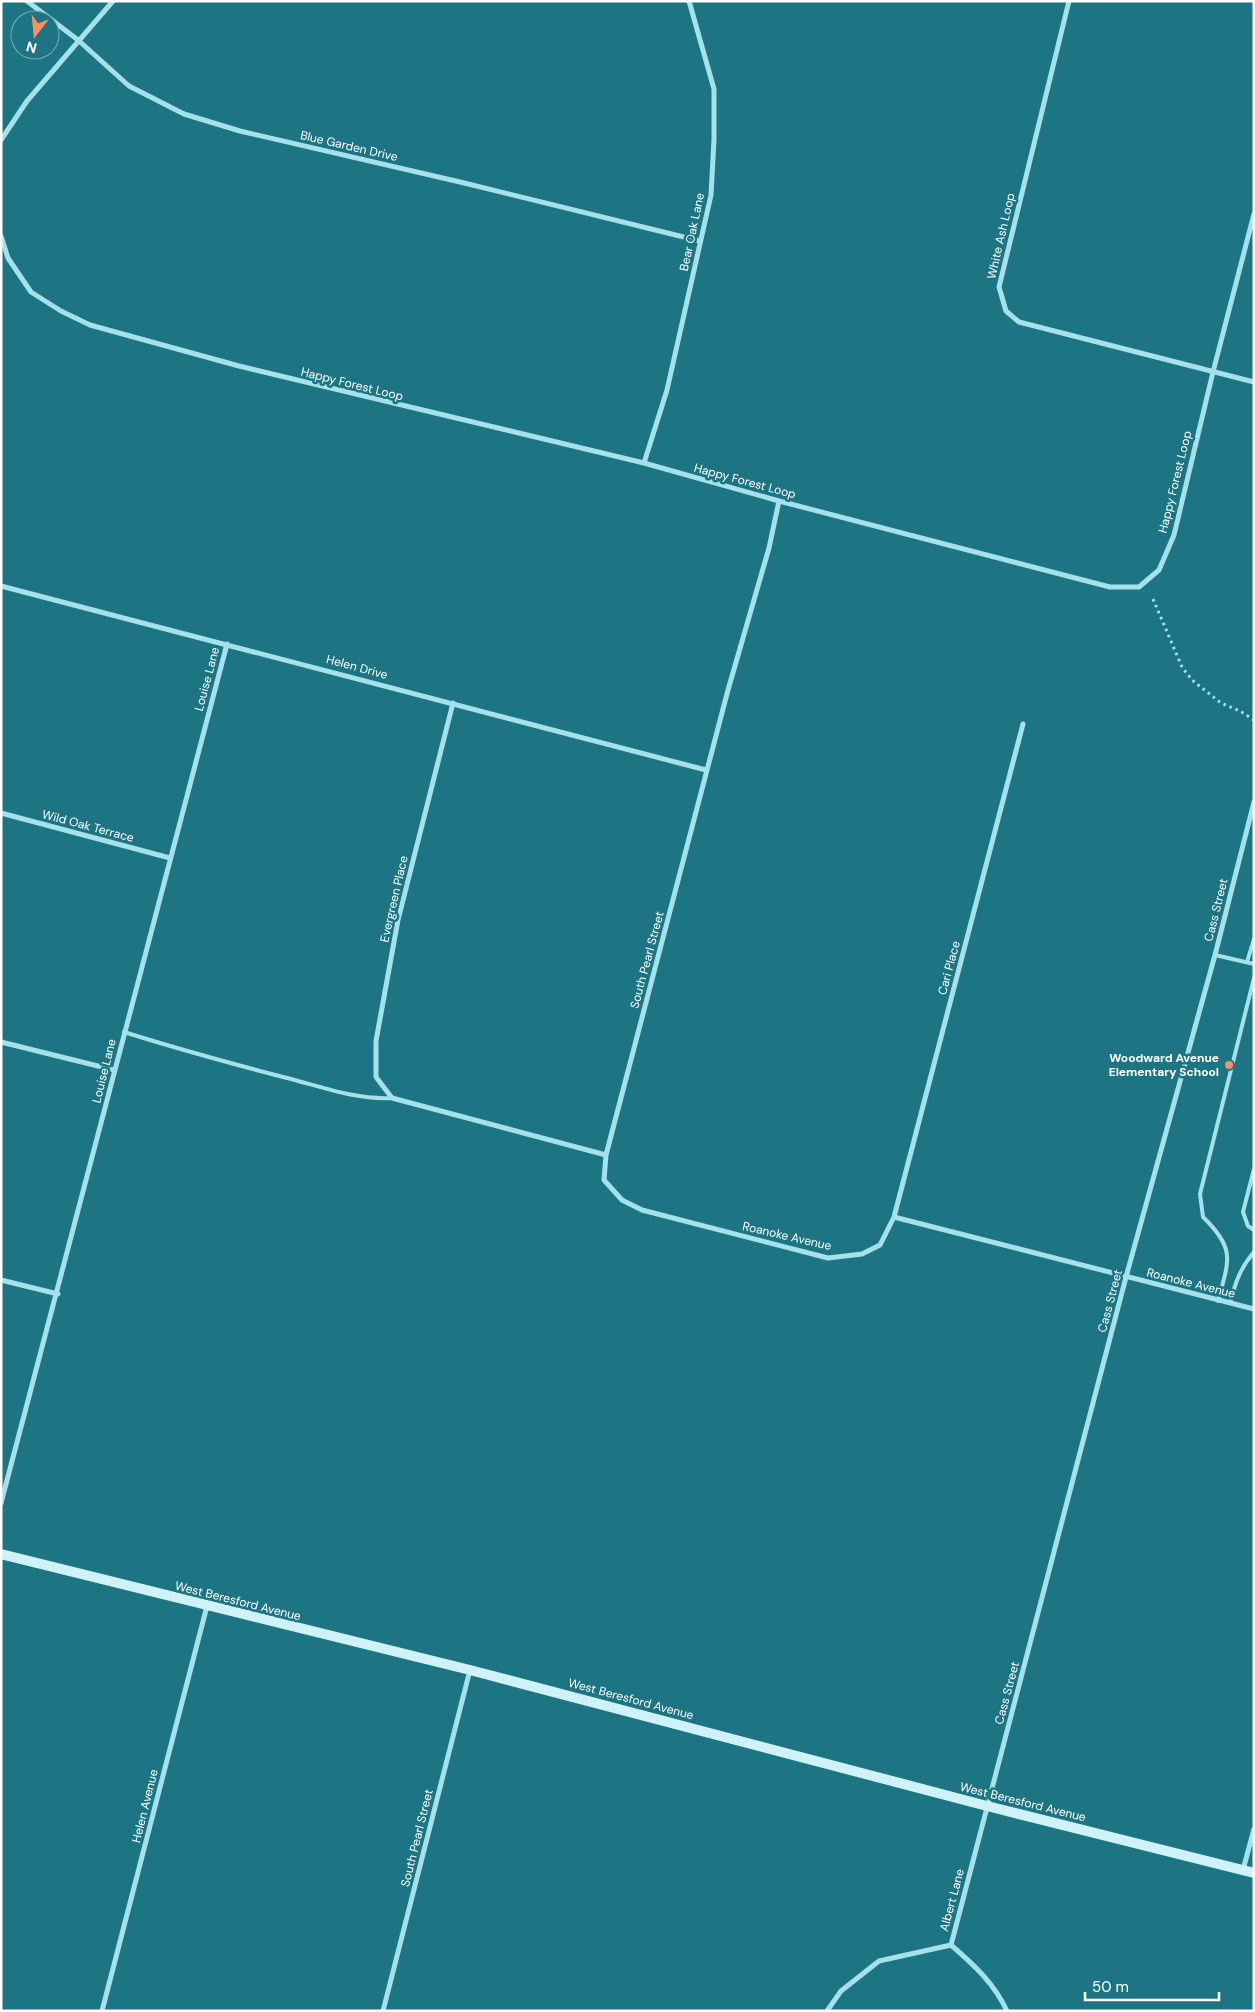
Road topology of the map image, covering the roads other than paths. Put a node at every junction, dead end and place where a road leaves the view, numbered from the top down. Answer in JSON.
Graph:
{"nodes":[{"id":1,"x":27,"y":1,"type":"edge"},
{"id":2,"x":113,"y":1,"type":"edge"},
{"id":3,"x":689,"y":1,"type":"edge"},
{"id":4,"x":1069,"y":1,"type":"edge"},
{"id":5,"x":78,"y":40,"type":"junction"},
{"id":6,"x":1,"y":140,"type":"edge"},
{"id":7,"x":1254,"y":214,"type":"edge"},
{"id":8,"x":1,"y":236,"type":"edge"},
{"id":9,"x":700,"y":242,"type":"junction"},
{"id":10,"x":1213,"y":372,"type":"junction"},
{"id":11,"x":1254,"y":382,"type":"edge"},
{"id":12,"x":644,"y":463,"type":"junction"},
{"id":13,"x":780,"y":501,"type":"junction"},
{"id":14,"x":1,"y":586,"type":"edge"},
{"id":15,"x":227,"y":644,"type":"junction"},
{"id":16,"x":454,"y":703,"type":"junction"},
{"id":17,"x":1024,"y":724,"type":"dead end"},
{"id":18,"x":706,"y":770,"type":"junction"},
{"id":19,"x":1254,"y":802,"type":"edge"},
{"id":20,"x":1,"y":813,"type":"edge"},
{"id":21,"x":170,"y":858,"type":"junction"},
{"id":22,"x":1254,"y":939,"type":"edge"},
{"id":23,"x":1214,"y":955,"type":"junction"},
{"id":24,"x":1247,"y":962,"type":"junction"},
{"id":25,"x":1254,"y":964,"type":"edge"},
{"id":26,"x":1254,"y":978,"type":"edge"},
{"id":27,"x":124,"y":1032,"type":"junction"},
{"id":28,"x":1,"y":1042,"type":"edge"},
{"id":29,"x":114,"y":1070,"type":"junction"},
{"id":30,"x":392,"y":1098,"type":"junction"},
{"id":31,"x":606,"y":1155,"type":"junction"},
{"id":32,"x":1254,"y":1170,"type":"edge"},
{"id":33,"x":894,"y":1217,"type":"junction"},
{"id":34,"x":1254,"y":1230,"type":"edge"},
{"id":35,"x":1254,"y":1252,"type":"edge"},
{"id":36,"x":1126,"y":1277,"type":"junction"},
{"id":37,"x":1,"y":1280,"type":"edge"},
{"id":38,"x":58,"y":1294,"type":"junction"},
{"id":39,"x":1218,"y":1301,"type":"junction"},
{"id":40,"x":1230,"y":1303,"type":"junction"},
{"id":41,"x":1254,"y":1309,"type":"edge"},
{"id":42,"x":1,"y":1503,"type":"edge"},
{"id":43,"x":1,"y":1554,"type":"edge"},
{"id":44,"x":207,"y":1606,"type":"junction"},
{"id":45,"x":470,"y":1670,"type":"junction"},
{"id":46,"x":987,"y":1806,"type":"junction"},
{"id":47,"x":1254,"y":1829,"type":"edge"},
{"id":48,"x":1243,"y":1870,"type":"junction"},
{"id":49,"x":1254,"y":1873,"type":"edge"},
{"id":50,"x":951,"y":1945,"type":"junction"},
{"id":51,"x":102,"y":2011,"type":"edge"},
{"id":52,"x":383,"y":2011,"type":"edge"},
{"id":53,"x":827,"y":2011,"type":"edge"},
{"id":54,"x":1007,"y":2011,"type":"edge"}],
"edges":[{"from":1,"to":5,"type":"street","name":"Blue Garden Drive"},
{"from":2,"to":5,"type":"street"},
{"from":3,"to":9,"type":"street","name":"Bear Oak Lane"},
{"from":4,"to":10,"type":"street","name":"White Ash Loop"},
{"from":5,"to":6,"type":"street"},
{"from":5,"to":9,"type":"street","name":"Blue Garden Drive"},
{"from":7,"to":10,"type":"street","name":"Happy Forest Loop"},
{"from":8,"to":12,"type":"street","name":"Happy Forest Loop"},
{"from":9,"to":12,"type":"street","name":"Bear Oak Lane"},
{"from":10,"to":11,"type":"street","name":"White Ash Loop"},
{"from":10,"to":13,"type":"street","name":"Happy Forest Loop"},
{"from":12,"to":13,"type":"street","name":"Happy Forest Loop"},
{"from":13,"to":18,"type":"street","name":"South Pearl Street"},
{"from":14,"to":15,"type":"street","name":"Helen Drive"},
{"from":15,"to":16,"type":"street","name":"Helen Drive"},
{"from":15,"to":21,"type":"street","name":"Louise Lane"},
{"from":16,"to":18,"type":"street","name":"Helen Drive"},
{"from":16,"to":30,"type":"street","name":"Evergreen Place"},
{"from":17,"to":33,"type":"street","name":"Cari Place"},
{"from":18,"to":31,"type":"street","name":"South Pearl Street"},
{"from":19,"to":23,"type":"street","name":"Cass Street"},
{"from":20,"to":21,"type":"street","name":"Wild Oak Terrace"},
{"from":21,"to":27,"type":"street","name":"Louise Lane"},
{"from":22,"to":24,"type":"lane"},
{"from":23,"to":24,"type":"lane"},
{"from":23,"to":36,"type":"street","name":"Cass Street"},
{"from":24,"to":25,"type":"lane"},
{"from":26,"to":39,"type":"lane"},
{"from":27,"to":29,"type":"street","name":"Louise Lane"},
{"from":27,"to":30,"type":"lane"},
{"from":28,"to":29,"type":"street"},
{"from":29,"to":38,"type":"street","name":"Louise Lane"},
{"from":30,"to":31,"type":"street"},
{"from":31,"to":33,"type":"street","name":"Roanoke Avenue"},
{"from":32,"to":34,"type":"lane"},
{"from":33,"to":36,"type":"street","name":"Roanoke Avenue"},
{"from":35,"to":40,"type":"lane"},
{"from":36,"to":39,"type":"street","name":"Roanoke Avenue"},
{"from":36,"to":46,"type":"street","name":"Cass Street"},
{"from":37,"to":38,"type":"street"},
{"from":38,"to":42,"type":"street","name":"Louise Lane"},
{"from":39,"to":40,"type":"street","name":"Roanoke Avenue"},
{"from":40,"to":41,"type":"street","name":"Roanoke Avenue"},
{"from":43,"to":44,"type":"street","name":"West Beresford Avenue"},
{"from":44,"to":45,"type":"street","name":"West Beresford Avenue"},
{"from":44,"to":51,"type":"street","name":"Helen Avenue"},
{"from":45,"to":46,"type":"street","name":"West Beresford Avenue"},
{"from":45,"to":52,"type":"street","name":"South Pearl Street"},
{"from":46,"to":48,"type":"street","name":"West Beresford Avenue"},
{"from":46,"to":50,"type":"street","name":"Albert Lane"},
{"from":47,"to":48,"type":"street"},
{"from":48,"to":49,"type":"street","name":"West Beresford Avenue"},
{"from":50,"to":53,"type":"street","name":"Albert Lane"},
{"from":50,"to":54,"type":"street"}]}
